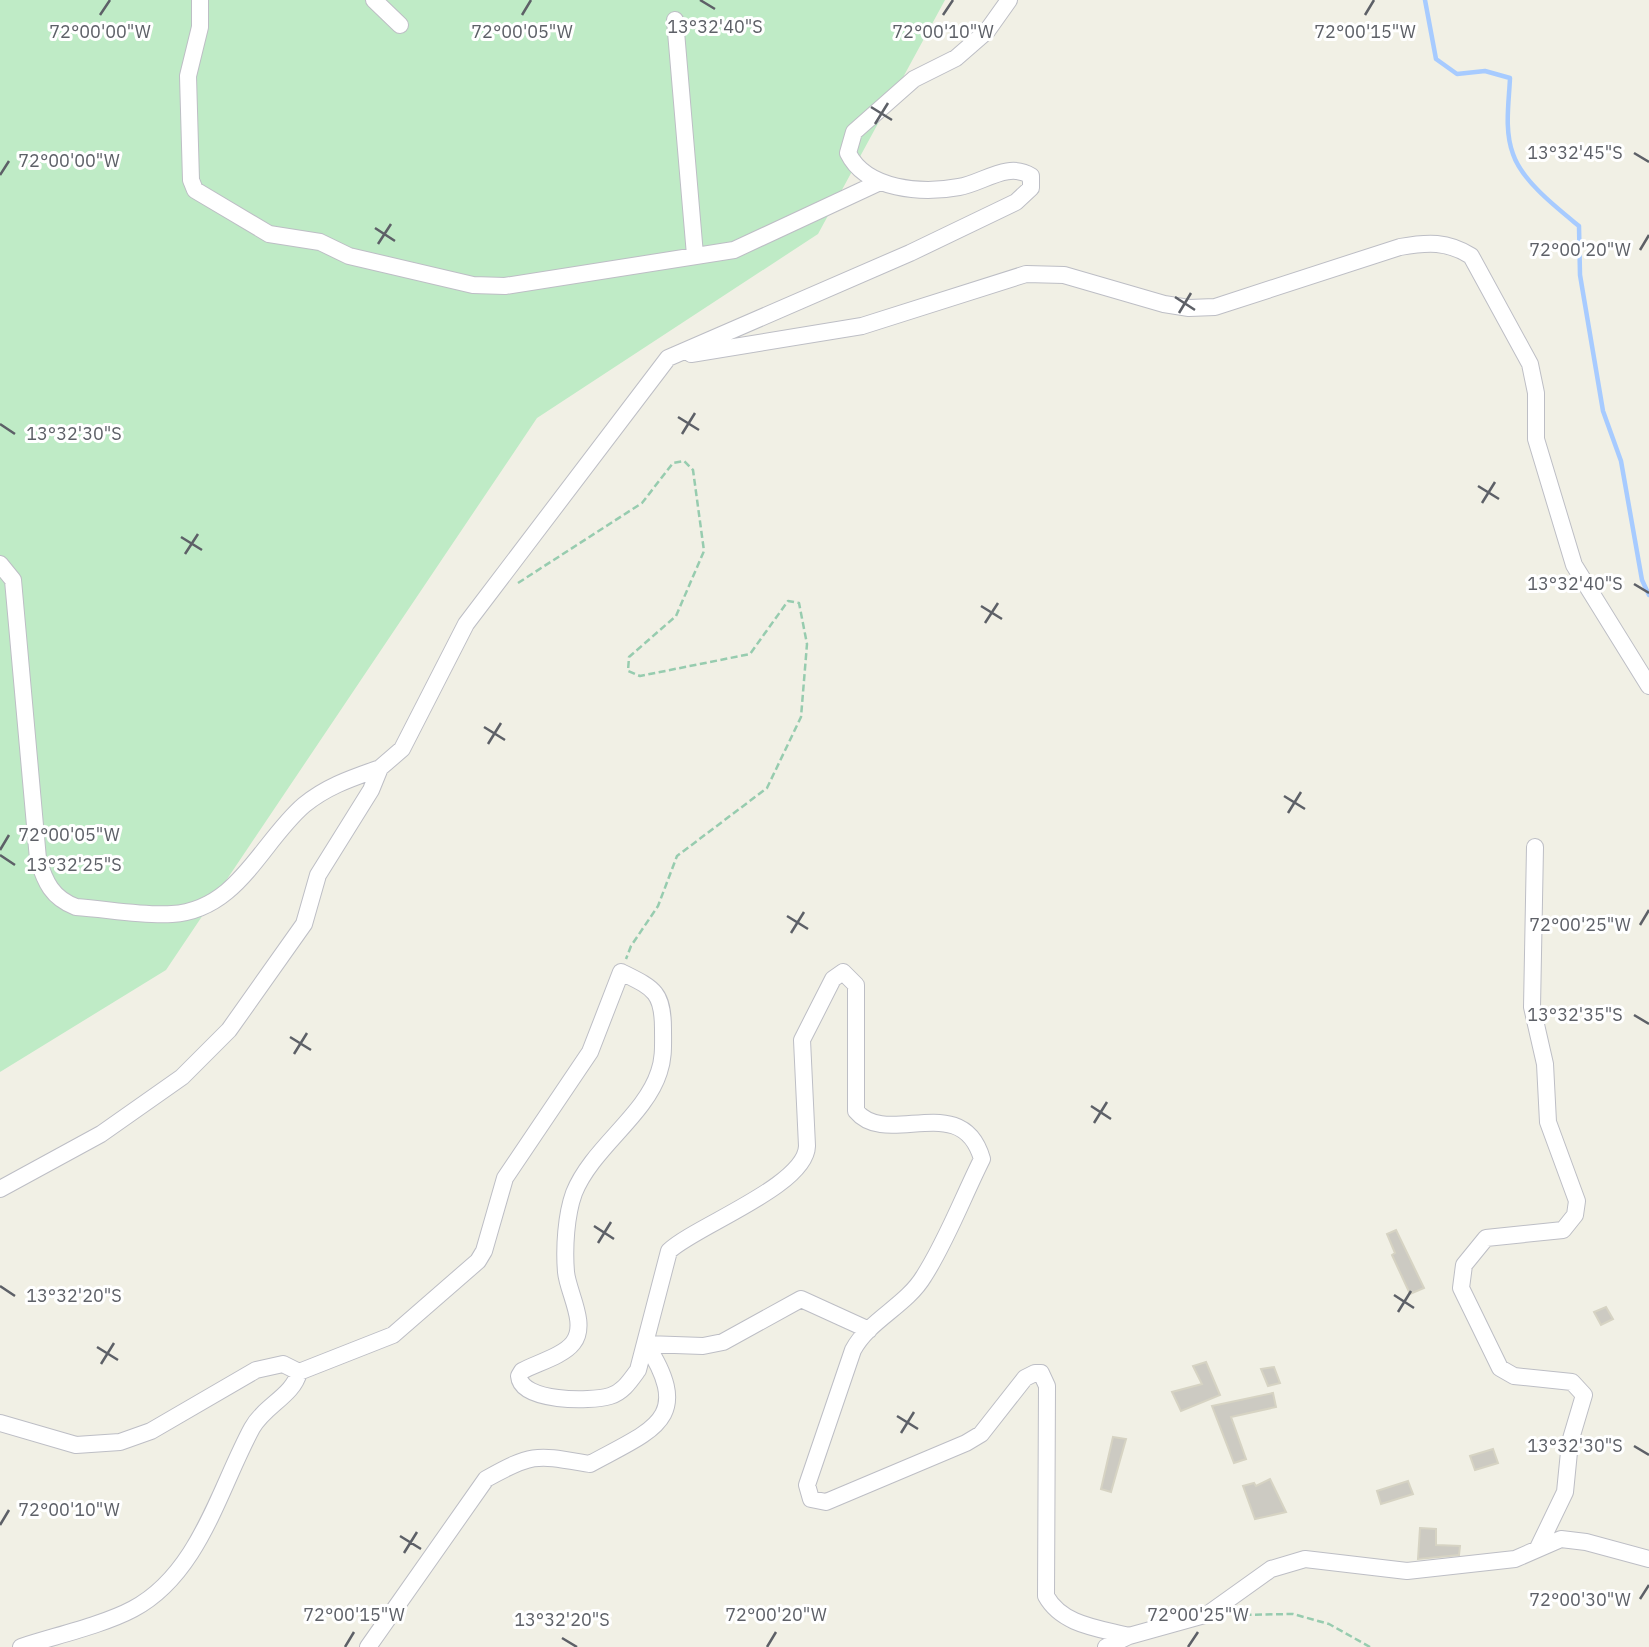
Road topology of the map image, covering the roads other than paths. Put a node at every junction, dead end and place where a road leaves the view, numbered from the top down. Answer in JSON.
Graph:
{"nodes":[{"id":1,"x":200,"y":0,"type":"edge"},
{"id":2,"x":374,"y":0,"type":"edge"},
{"id":3,"x":1009,"y":0,"type":"edge"},
{"id":4,"x":675,"y":20,"type":"dead end"},
{"id":5,"x":400,"y":25,"type":"dead end"},
{"id":6,"x":880,"y":182,"type":"junction"},
{"id":7,"x":695,"y":255,"type":"junction"},
{"id":8,"x":668,"y":358,"type":"junction"},
{"id":9,"x":0,"y":564,"type":"edge"},
{"id":10,"x":1649,"y":686,"type":"edge"},
{"id":11,"x":380,"y":768,"type":"junction"},
{"id":12,"x":1535,"y":847,"type":"dead end"},
{"id":13,"x":0,"y":1189,"type":"edge"},
{"id":14,"x":869,"y":1330,"type":"junction"},
{"id":15,"x":646,"y":1344,"type":"junction"},
{"id":16,"x":299,"y":1372,"type":"junction"},
{"id":17,"x":0,"y":1423,"type":"edge"},
{"id":18,"x":1538,"y":1548,"type":"junction"},
{"id":19,"x":1649,"y":1559,"type":"edge"},
{"id":20,"x":1129,"y":1636,"type":"junction"},
{"id":21,"x":21,"y":1647,"type":"edge"},
{"id":22,"x":368,"y":1647,"type":"edge"},
{"id":23,"x":1106,"y":1647,"type":"edge"}],
"edges":[{"from":1,"to":7,"type":"street"},
{"from":2,"to":5,"type":"street"},
{"from":3,"to":6,"type":"street"},
{"from":4,"to":7,"type":"street"},
{"from":6,"to":7,"type":"street"},
{"from":6,"to":8,"type":"street"},
{"from":8,"to":10,"type":"street"},
{"from":8,"to":11,"type":"street"},
{"from":9,"to":11,"type":"street"},
{"from":11,"to":13,"type":"street"},
{"from":12,"to":18,"type":"street"},
{"from":14,"to":15,"type":"street"},
{"from":14,"to":15,"type":"street"},
{"from":14,"to":20,"type":"street"},
{"from":15,"to":16,"type":"street"},
{"from":15,"to":22,"type":"street"},
{"from":16,"to":17,"type":"street"},
{"from":16,"to":21,"type":"street"},
{"from":18,"to":19,"type":"street"},
{"from":18,"to":20,"type":"street"},
{"from":20,"to":23,"type":"street"}]}
